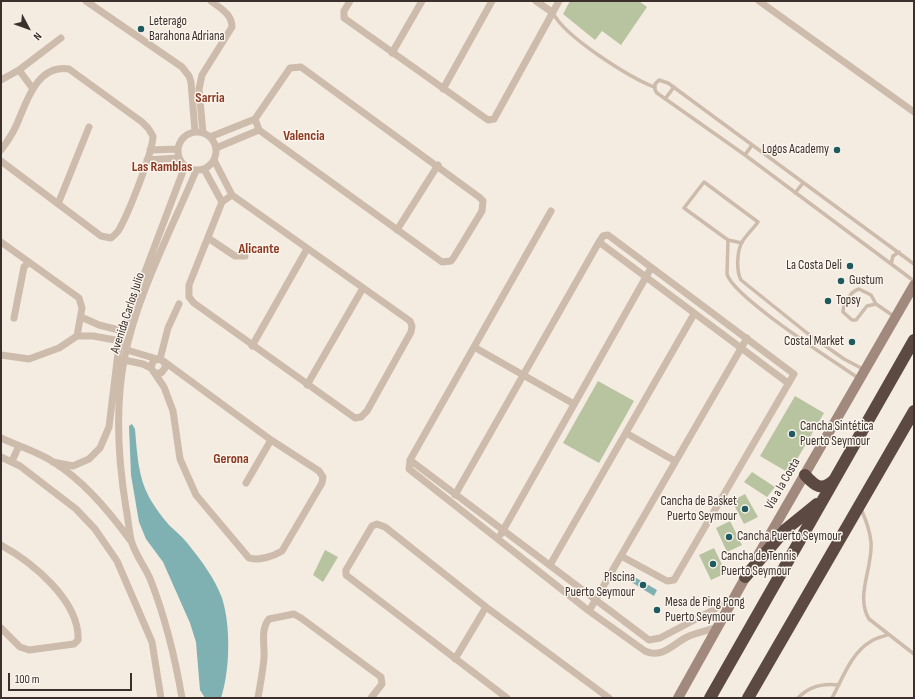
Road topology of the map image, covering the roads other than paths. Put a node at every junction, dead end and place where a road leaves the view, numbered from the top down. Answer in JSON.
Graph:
{"nodes":[{"id":1,"x":86,"y":1,"type":"edge"},
{"id":2,"x":210,"y":1,"type":"edge"},
{"id":3,"x":350,"y":1,"type":"edge"},
{"id":4,"x":422,"y":1,"type":"edge"},
{"id":5,"x":492,"y":1,"type":"edge"},
{"id":6,"x":536,"y":1,"type":"edge"},
{"id":7,"x":559,"y":1,"type":"edge"},
{"id":8,"x":759,"y":1,"type":"edge"},
{"id":9,"x":552,"y":12,"type":"junction"},
{"id":10,"x":61,"y":38,"type":"dead end"},
{"id":11,"x":392,"y":53,"type":"junction"},
{"id":12,"x":19,"y":70,"type":"junction"},
{"id":13,"x":1,"y":80,"type":"edge"},
{"id":14,"x":654,"y":87,"type":"junction"},
{"id":15,"x":674,"y":87,"type":"junction"},
{"id":16,"x":33,"y":89,"type":"junction"},
{"id":17,"x":443,"y":89,"type":"junction"},
{"id":18,"x":665,"y":99,"type":"junction"},
{"id":19,"x":914,"y":112,"type":"edge"},
{"id":20,"x":255,"y":119,"type":"junction"},
{"id":21,"x":89,"y":127,"type":"dead end"},
{"id":22,"x":259,"y":130,"type":"junction"},
{"id":23,"x":195,"y":132,"type":"junction"},
{"id":24,"x":203,"y":133,"type":"junction"},
{"id":25,"x":210,"y":136,"type":"junction"},
{"id":26,"x":752,"y":145,"type":"junction"},
{"id":27,"x":216,"y":148,"type":"junction"},
{"id":28,"x":178,"y":149,"type":"junction"},
{"id":29,"x":1,"y":150,"type":"edge"},
{"id":30,"x":150,"y":150,"type":"junction"},
{"id":31,"x":745,"y":155,"type":"junction"},
{"id":32,"x":179,"y":158,"type":"junction"},
{"id":33,"x":147,"y":160,"type":"junction"},
{"id":34,"x":214,"y":160,"type":"junction"},
{"id":35,"x":1,"y":161,"type":"edge"},
{"id":36,"x":438,"y":165,"type":"junction"},
{"id":37,"x":185,"y":166,"type":"junction"},
{"id":38,"x":204,"y":169,"type":"junction"},
{"id":39,"x":196,"y":171,"type":"junction"},
{"id":40,"x":803,"y":183,"type":"junction"},
{"id":41,"x":796,"y":194,"type":"junction"},
{"id":42,"x":232,"y":195,"type":"junction"},
{"id":43,"x":222,"y":202,"type":"junction"},
{"id":44,"x":58,"y":204,"type":"junction"},
{"id":45,"x":551,"y":211,"type":"dead end"},
{"id":46,"x":397,"y":230,"type":"junction"},
{"id":47,"x":208,"y":238,"type":"junction"},
{"id":48,"x":728,"y":240,"type":"junction"},
{"id":49,"x":1,"y":242,"type":"edge"},
{"id":50,"x":599,"y":242,"type":"junction"},
{"id":51,"x":742,"y":243,"type":"junction"},
{"id":52,"x":307,"y":249,"type":"junction"},
{"id":53,"x":899,"y":252,"type":"junction"},
{"id":54,"x":245,"y":256,"type":"dead end"},
{"id":55,"x":29,"y":262,"type":"junction"},
{"id":56,"x":891,"y":264,"type":"junction"},
{"id":57,"x":914,"y":264,"type":"edge"},
{"id":58,"x":651,"y":268,"type":"junction"},
{"id":59,"x":645,"y":277,"type":"junction"},
{"id":60,"x":914,"y":281,"type":"edge"},
{"id":61,"x":914,"y":285,"type":"edge"},
{"id":62,"x":138,"y":286,"type":"junction"},
{"id":63,"x":363,"y":288,"type":"junction"},
{"id":64,"x":146,"y":289,"type":"junction"},
{"id":65,"x":179,"y":304,"type":"dead end"},
{"id":66,"x":876,"y":304,"type":"junction"},
{"id":67,"x":694,"y":314,"type":"junction"},
{"id":68,"x":81,"y":317,"type":"junction"},
{"id":69,"x":895,"y":317,"type":"junction"},
{"id":70,"x":14,"y":318,"type":"dead end"},
{"id":71,"x":124,"y":331,"type":"junction"},
{"id":72,"x":77,"y":336,"type":"junction"},
{"id":73,"x":747,"y":338,"type":"junction"},
{"id":74,"x":914,"y":340,"type":"edge"},
{"id":75,"x":121,"y":341,"type":"junction"},
{"id":76,"x":252,"y":346,"type":"junction"},
{"id":77,"x":474,"y":347,"type":"junction"},
{"id":78,"x":741,"y":348,"type":"junction"},
{"id":79,"x":127,"y":350,"type":"junction"},
{"id":80,"x":1,"y":355,"type":"edge"},
{"id":81,"x":160,"y":359,"type":"junction"},
{"id":82,"x":124,"y":360,"type":"junction"},
{"id":83,"x":154,"y":371,"type":"junction"},
{"id":84,"x":862,"y":374,"type":"junction"},
{"id":85,"x":524,"y":376,"type":"junction"},
{"id":86,"x":788,"y":383,"type":"junction"},
{"id":87,"x":307,"y":385,"type":"junction"},
{"id":88,"x":574,"y":404,"type":"junction"},
{"id":89,"x":914,"y":411,"type":"edge"},
{"id":90,"x":626,"y":432,"type":"junction"},
{"id":91,"x":1,"y":438,"type":"edge"},
{"id":92,"x":104,"y":439,"type":"junction"},
{"id":93,"x":119,"y":439,"type":"junction"},
{"id":94,"x":271,"y":440,"type":"junction"},
{"id":95,"x":19,"y":446,"type":"junction"},
{"id":96,"x":1,"y":456,"type":"edge"},
{"id":97,"x":410,"y":460,"type":"junction"},
{"id":98,"x":12,"y":461,"type":"junction"},
{"id":99,"x":675,"y":461,"type":"junction"},
{"id":100,"x":53,"y":462,"type":"junction"},
{"id":101,"x":805,"y":475,"type":"junction"},
{"id":102,"x":834,"y":479,"type":"junction"},
{"id":103,"x":246,"y":483,"type":"dead end"},
{"id":104,"x":456,"y":495,"type":"junction"},
{"id":105,"x":824,"y":498,"type":"junction"},
{"id":106,"x":860,"y":506,"type":"junction"},
{"id":107,"x":503,"y":530,"type":"junction"},
{"id":108,"x":498,"y":539,"type":"junction"},
{"id":109,"x":131,"y":542,"type":"junction"},
{"id":110,"x":1,"y":545,"type":"edge"},
{"id":111,"x":621,"y":556,"type":"junction"},
{"id":112,"x":550,"y":565,"type":"junction"},
{"id":113,"x":745,"y":577,"type":"junction"},
{"id":114,"x":732,"y":600,"type":"junction"},
{"id":115,"x":595,"y":601,"type":"junction"},
{"id":116,"x":486,"y":607,"type":"junction"},
{"id":117,"x":589,"y":611,"type":"junction"},
{"id":118,"x":717,"y":627,"type":"junction"},
{"id":119,"x":1,"y":628,"type":"edge"},
{"id":120,"x":887,"y":635,"type":"junction"},
{"id":121,"x":914,"y":654,"type":"edge"},
{"id":122,"x":454,"y":659,"type":"junction"},
{"id":123,"x":839,"y":685,"type":"junction"},
{"id":124,"x":161,"y":698,"type":"edge"},
{"id":125,"x":182,"y":698,"type":"edge"},
{"id":126,"x":258,"y":698,"type":"edge"},
{"id":127,"x":371,"y":698,"type":"edge"},
{"id":128,"x":507,"y":698,"type":"edge"},
{"id":129,"x":609,"y":698,"type":"edge"},
{"id":130,"x":678,"y":698,"type":"edge"},
{"id":131,"x":710,"y":698,"type":"edge"},
{"id":132,"x":748,"y":698,"type":"edge"},
{"id":133,"x":798,"y":698,"type":"edge"},
{"id":134,"x":832,"y":698,"type":"edge"}],
"edges":[{"from":1,"to":23,"type":"street"},
{"from":2,"to":24,"type":"street"},
{"from":3,"to":11,"type":"street"},
{"from":4,"to":11,"type":"street"},
{"from":5,"to":17,"type":"street"},
{"from":6,"to":9,"type":"street"},
{"from":7,"to":9,"type":"street"},
{"from":8,"to":19,"type":"street"},
{"from":9,"to":14,"type":"lane"},
{"from":9,"to":17,"type":"street"},
{"from":10,"to":12,"type":"street"},
{"from":11,"to":17,"type":"street"},
{"from":12,"to":13,"type":"street"},
{"from":12,"to":16,"type":"street"},
{"from":14,"to":15,"type":"lane"},
{"from":14,"to":18,"type":"lane"},
{"from":15,"to":18,"type":"lane"},
{"from":15,"to":26,"type":"lane"},
{"from":16,"to":29,"type":"street"},
{"from":16,"to":30,"type":"street"},
{"from":18,"to":31,"type":"lane"},
{"from":20,"to":22,"type":"street"},
{"from":20,"to":25,"type":"street"},
{"from":20,"to":36,"type":"street"},
{"from":21,"to":44,"type":"street"},
{"from":22,"to":27,"type":"street"},
{"from":22,"to":46,"type":"street"},
{"from":23,"to":24,"type":"street"},
{"from":23,"to":28,"type":"street"},
{"from":24,"to":25,"type":"street"},
{"from":25,"to":27,"type":"street"},
{"from":26,"to":31,"type":"lane"},
{"from":26,"to":40,"type":"lane"},
{"from":27,"to":34,"type":"street"},
{"from":28,"to":30,"type":"street"},
{"from":28,"to":32,"type":"street"},
{"from":30,"to":33,"type":"street"},
{"from":31,"to":41,"type":"lane"},
{"from":32,"to":33,"type":"street"},
{"from":32,"to":37,"type":"street"},
{"from":33,"to":44,"type":"street"},
{"from":34,"to":38,"type":"street"},
{"from":34,"to":42,"type":"street"},
{"from":35,"to":44,"type":"street"},
{"from":36,"to":46,"type":"street"},
{"from":36,"to":46,"type":"street"},
{"from":37,"to":39,"type":"street"},
{"from":37,"to":62,"type":"street","name":"Avenida Carlos Julio"},
{"from":38,"to":39,"type":"street"},
{"from":38,"to":43,"type":"street"},
{"from":39,"to":64,"type":"street","name":"Avenida Carlos Julio"},
{"from":40,"to":41,"type":"lane"},
{"from":40,"to":53,"type":"lane"},
{"from":41,"to":56,"type":"lane"},
{"from":42,"to":43,"type":"street"},
{"from":42,"to":52,"type":"street"},
{"from":43,"to":47,"type":"street"},
{"from":45,"to":77,"type":"street"},
{"from":47,"to":54,"type":"street"},
{"from":47,"to":76,"type":"street"},
{"from":48,"to":51,"type":"lane"},
{"from":48,"to":51,"type":"lane"},
{"from":48,"to":84,"type":"lane"},
{"from":49,"to":55,"type":"street"},
{"from":50,"to":58,"type":"street"},
{"from":50,"to":59,"type":"street"},
{"from":50,"to":85,"type":"street"},
{"from":51,"to":84,"type":"lane"},
{"from":52,"to":63,"type":"street"},
{"from":52,"to":76,"type":"street"},
{"from":53,"to":56,"type":"lane"},
{"from":53,"to":57,"type":"lane"},
{"from":55,"to":68,"type":"street"},
{"from":55,"to":70,"type":"street"},
{"from":56,"to":60,"type":"lane"},
{"from":58,"to":59,"type":"street"},
{"from":58,"to":73,"type":"street"},
{"from":59,"to":67,"type":"street"},
{"from":59,"to":88,"type":"street"},
{"from":61,"to":69,"type":"street","name":"Vía a la Costa"},
{"from":62,"to":64,"type":"street"},
{"from":62,"to":71,"type":"street","name":"Avenida Carlos Julio"},
{"from":63,"to":87,"type":"street"},
{"from":63,"to":87,"type":"street"},
{"from":64,"to":79,"type":"street","name":"Avenida Carlos Julio"},
{"from":65,"to":81,"type":"street"},
{"from":66,"to":66,"type":"lane"},
{"from":66,"to":69,"type":"lane"},
{"from":67,"to":78,"type":"street"},
{"from":67,"to":90,"type":"street"},
{"from":68,"to":71,"type":"street"},
{"from":68,"to":72,"type":"street"},
{"from":69,"to":84,"type":"street","name":"Vía a la Costa"},
{"from":71,"to":75,"type":"street","name":"Avenida Carlos Julio"},
{"from":72,"to":75,"type":"street"},
{"from":72,"to":80,"type":"street"},
{"from":73,"to":78,"type":"street"},
{"from":73,"to":86,"type":"street"},
{"from":74,"to":102,"type":"highway"},
{"from":75,"to":92,"type":"street","name":"Avenida Carlos Julio"},
{"from":76,"to":87,"type":"street"},
{"from":77,"to":85,"type":"street"},
{"from":77,"to":97,"type":"street"},
{"from":78,"to":86,"type":"street"},
{"from":78,"to":99,"type":"street"},
{"from":79,"to":81,"type":"street"},
{"from":79,"to":82,"type":"street","name":"Avenida Carlos Julio"},
{"from":81,"to":83,"type":"street"},
{"from":81,"to":83,"type":"street"},
{"from":81,"to":94,"type":"street"},
{"from":82,"to":83,"type":"street"},
{"from":82,"to":93,"type":"street","name":"Avenida Carlos Julio"},
{"from":83,"to":94,"type":"street"},
{"from":84,"to":101,"type":"street","name":"Vía a la Costa"},
{"from":85,"to":88,"type":"street"},
{"from":85,"to":104,"type":"street"},
{"from":86,"to":111,"type":"street"},
{"from":88,"to":107,"type":"street"},
{"from":89,"to":106,"type":"highway"},
{"from":90,"to":99,"type":"street"},
{"from":90,"to":112,"type":"street"},
{"from":91,"to":95,"type":"street","name":"Avenida Carlos Julio"},
{"from":92,"to":93,"type":"street"},
{"from":92,"to":100,"type":"street","name":"Avenida Carlos Julio"},
{"from":93,"to":109,"type":"street","name":"Avenida Carlos Julio"},
{"from":94,"to":103,"type":"street"},
{"from":95,"to":98,"type":"street"},
{"from":95,"to":100,"type":"street","name":"Avenida Carlos Julio"},
{"from":96,"to":98,"type":"street"},
{"from":97,"to":104,"type":"street"},
{"from":97,"to":108,"type":"street"},
{"from":98,"to":124,"type":"street"},
{"from":99,"to":111,"type":"street"},
{"from":100,"to":109,"type":"street","name":"Avenida Carlos Julio"},
{"from":101,"to":102,"type":"highway"},
{"from":101,"to":113,"type":"street","name":"Vía a la Costa"},
{"from":102,"to":105,"type":"highway"},
{"from":104,"to":107,"type":"street"},
{"from":105,"to":113,"type":"highway"},
{"from":105,"to":131,"type":"highway"},
{"from":106,"to":120,"type":"lane"},
{"from":106,"to":132,"type":"highway"},
{"from":107,"to":108,"type":"street"},
{"from":107,"to":112,"type":"street"},
{"from":108,"to":117,"type":"street"},
{"from":109,"to":125,"type":"street","name":"Avenida Carlos Julio"},
{"from":110,"to":119,"type":"street"},
{"from":111,"to":115,"type":"street"},
{"from":112,"to":115,"type":"street"},
{"from":113,"to":114,"type":"street","name":"Vía a la Costa"},
{"from":114,"to":115,"type":"street"},
{"from":114,"to":118,"type":"street","name":"Vía a la Costa"},
{"from":115,"to":117,"type":"street"},
{"from":116,"to":122,"type":"street"},
{"from":116,"to":122,"type":"street"},
{"from":116,"to":129,"type":"street"},
{"from":117,"to":118,"type":"street"},
{"from":118,"to":130,"type":"street","name":"Vía a la Costa"},
{"from":120,"to":121,"type":"lane"},
{"from":120,"to":123,"type":"lane"},
{"from":122,"to":128,"type":"street"},
{"from":123,"to":133,"type":"lane"},
{"from":123,"to":134,"type":"lane"},
{"from":126,"to":127,"type":"street"}]}
